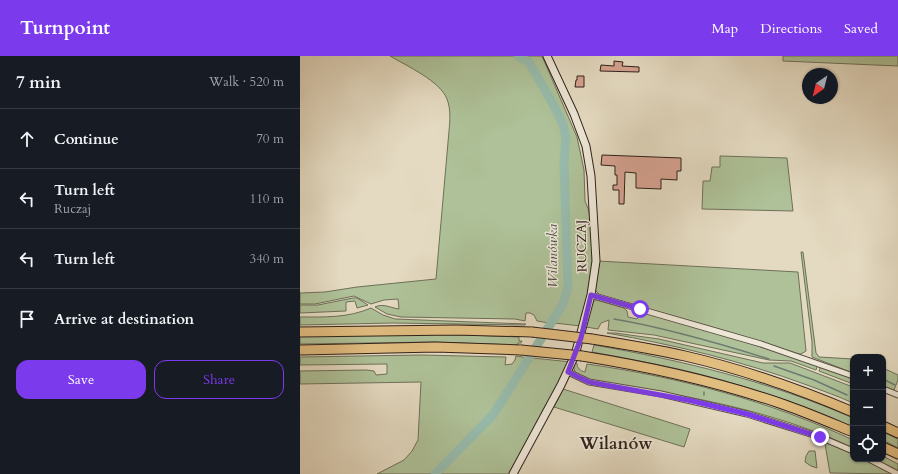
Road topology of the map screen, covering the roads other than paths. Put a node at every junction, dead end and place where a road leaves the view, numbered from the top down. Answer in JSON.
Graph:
{"nodes":[{"id":1,"x":547,"y":56,"type":"edge"},
{"id":2,"x":591,"y":295,"type":"junction"},
{"id":3,"x":300,"y":332,"type":"edge"},
{"id":4,"x":300,"y":350,"type":"edge"},
{"id":5,"x":568,"y":372,"type":"junction"},
{"id":6,"x":850,"y":375,"type":"edge"},
{"id":7,"x":886,"y":390,"type":"edge"},
{"id":8,"x":898,"y":395,"type":"edge"},
{"id":9,"x":850,"y":411,"type":"edge"},
{"id":10,"x":886,"y":427,"type":"edge"},
{"id":11,"x":850,"y":431,"type":"edge"},
{"id":12,"x":898,"y":433,"type":"edge"},
{"id":13,"x":886,"y":448,"type":"edge"},
{"id":14,"x":850,"y":450,"type":"edge"},
{"id":15,"x":898,"y":454,"type":"edge"},
{"id":16,"x":875,"y":462,"type":"edge"},
{"id":17,"x":514,"y":474,"type":"edge"},
{"id":18,"x":898,"y":474,"type":"edge"}],
"edges":[{"from":1,"to":2,"type":"street","name":"RUCZAJ"},
{"from":2,"to":5,"type":"street","name":"RUCZAJ"},
{"from":2,"to":6,"type":"street"},
{"from":3,"to":9,"type":"highway","bridge":true},
{"from":4,"to":11,"type":"highway","bridge":true},
{"from":5,"to":14,"type":"street"},
{"from":5,"to":17,"type":"street","name":"RUCZAJ"},
{"from":7,"to":8,"type":"street"},
{"from":10,"to":12,"type":"highway"},
{"from":13,"to":15,"type":"highway"},
{"from":16,"to":18,"type":"street"}]}
